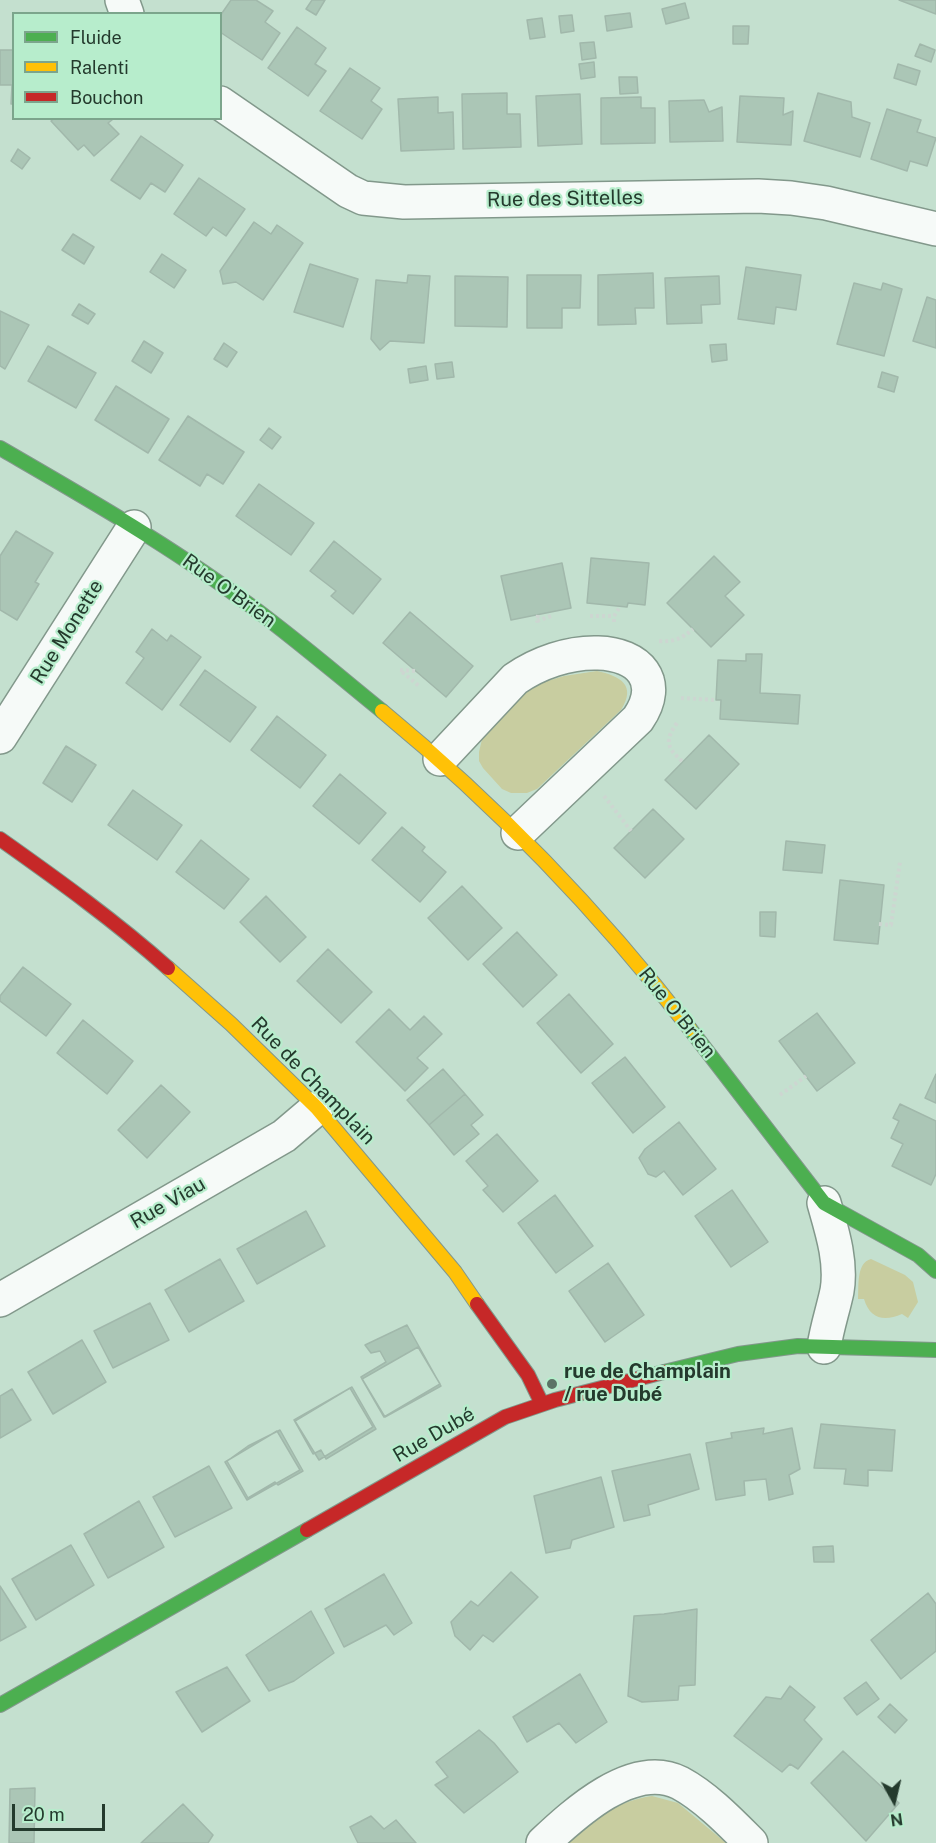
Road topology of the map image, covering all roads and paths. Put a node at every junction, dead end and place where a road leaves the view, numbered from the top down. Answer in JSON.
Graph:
{"nodes":[{"id":1,"x":222,"y":104,"type":"edge"},
{"id":2,"x":936,"y":229,"type":"edge"},
{"id":3,"x":0,"y":448,"type":"edge"},
{"id":4,"x":134,"y":527,"type":"junction"},
{"id":5,"x":537,"y":615,"type":"dead end"},
{"id":6,"x":551,"y":616,"type":"dead end"},
{"id":7,"x":590,"y":616,"type":"dead end"},
{"id":8,"x":614,"y":616,"type":"dead end"},
{"id":9,"x":693,"y":629,"type":"dead end"},
{"id":10,"x":655,"y":638,"type":"dead end"},
{"id":11,"x":415,"y":671,"type":"dead end"},
{"id":12,"x":420,"y":687,"type":"dead end"},
{"id":13,"x":677,"y":723,"type":"dead end"},
{"id":14,"x":0,"y":737,"type":"edge"},
{"id":15,"x":440,"y":759,"type":"junction"},
{"id":16,"x":683,"y":762,"type":"dead end"},
{"id":17,"x":582,"y":773,"type":"junction"},
{"id":18,"x":631,"y":831,"type":"dead end"},
{"id":19,"x":518,"y":833,"type":"junction"},
{"id":20,"x":0,"y":839,"type":"edge"},
{"id":21,"x":900,"y":862,"type":"dead end"},
{"id":22,"x":879,"y":924,"type":"dead end"},
{"id":23,"x":317,"y":1108,"type":"junction"},
{"id":24,"x":824,"y":1203,"type":"junction"},
{"id":25,"x":936,"y":1270,"type":"edge"},
{"id":26,"x":5,"y":1288,"type":"edge"},
{"id":27,"x":824,"y":1347,"type":"junction"},
{"id":28,"x":936,"y":1350,"type":"edge"},
{"id":29,"x":542,"y":1404,"type":"junction"},
{"id":30,"x":0,"y":1705,"type":"edge"},
{"id":31,"x":543,"y":1843,"type":"edge"},
{"id":32,"x":751,"y":1843,"type":"edge"}],
"edges":[{"from":1,"to":2,"type":"street","name":"Rue des Sittelles"},
{"from":3,"to":4,"type":"street","name":"Rue O'Brien"},
{"from":4,"to":14,"type":"street","name":"Rue Monette"},
{"from":4,"to":15,"type":"street","name":"Rue O'Brien"},
{"from":5,"to":6,"type":"path"},
{"from":7,"to":8,"type":"path"},
{"from":9,"to":10,"type":"path"},
{"from":11,"to":12,"type":"path"},
{"from":13,"to":16,"type":"path"},
{"from":15,"to":17,"type":"street"},
{"from":15,"to":19,"type":"street","name":"Rue O'Brien"},
{"from":17,"to":18,"type":"path"},
{"from":17,"to":19,"type":"street"},
{"from":19,"to":24,"type":"street","name":"Rue O'Brien"},
{"from":20,"to":23,"type":"street","name":"Rue de Champlain"},
{"from":21,"to":22,"type":"path"},
{"from":23,"to":26,"type":"street","name":"Rue Viau"},
{"from":23,"to":29,"type":"street","name":"Rue de Champlain"},
{"from":24,"to":25,"type":"street","name":"Rue O'Brien"},
{"from":24,"to":27,"type":"street","name":"Rue O'Brien"},
{"from":27,"to":28,"type":"street","name":"Rue Dubé"},
{"from":27,"to":29,"type":"street","name":"Rue Dubé"},
{"from":29,"to":30,"type":"street","name":"Rue Dubé"},
{"from":31,"to":32,"type":"street"}]}
